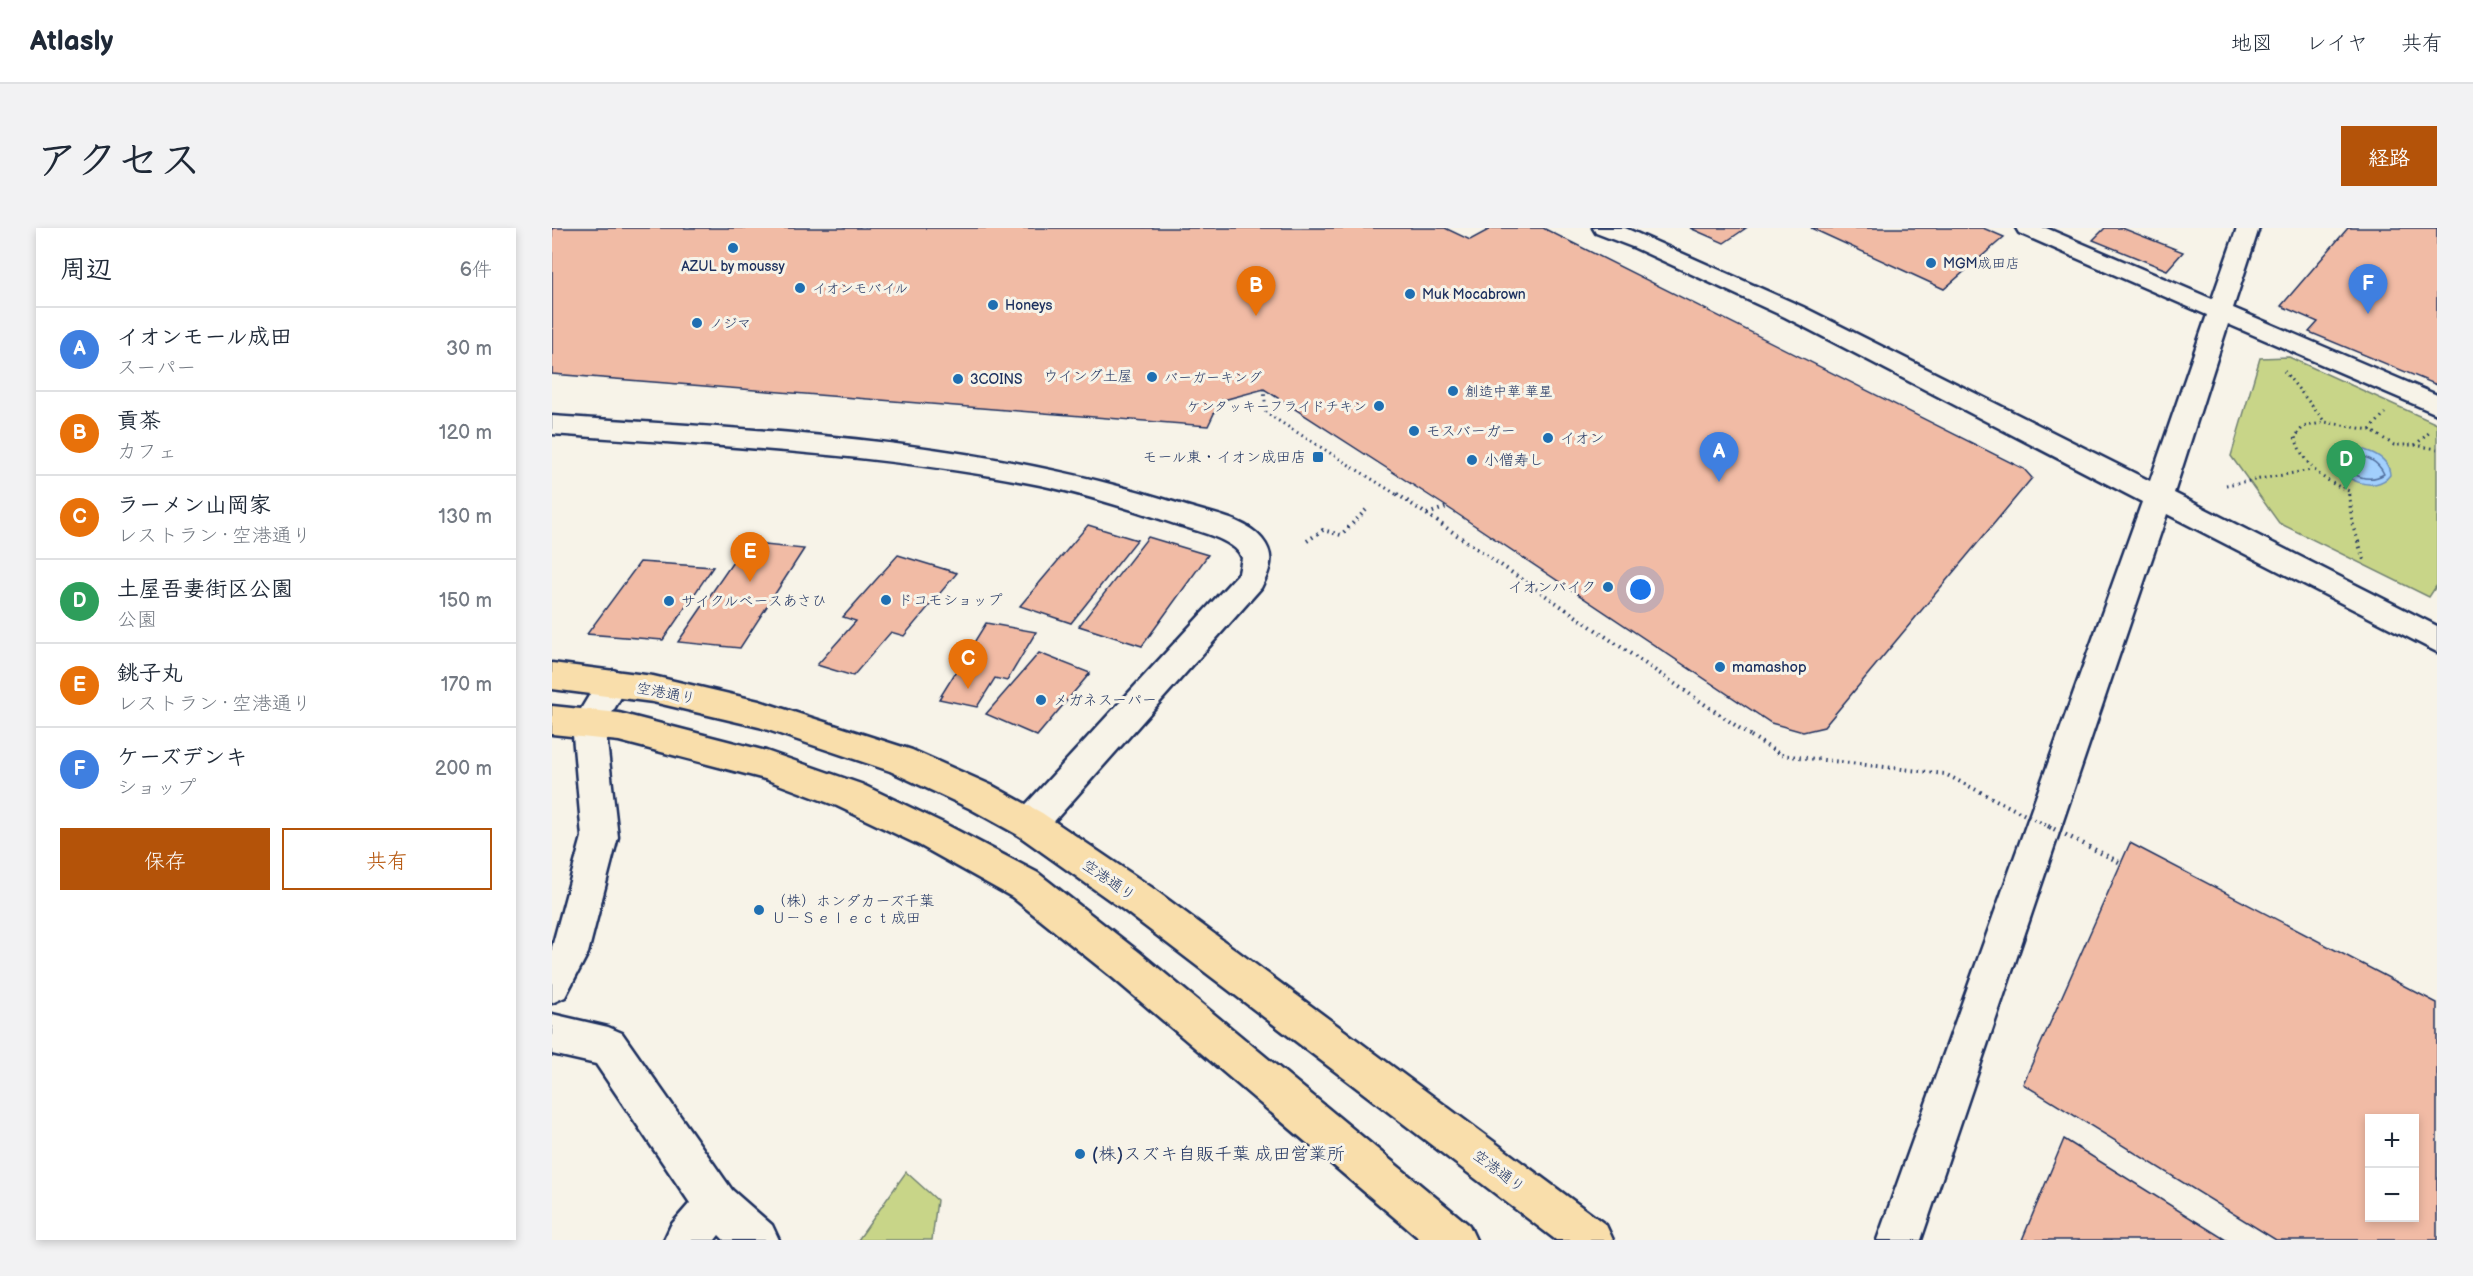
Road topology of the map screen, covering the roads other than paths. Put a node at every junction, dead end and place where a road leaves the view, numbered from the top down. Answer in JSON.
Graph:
{"nodes":[{"id":1,"x":1604,"y":228,"type":"edge"},
{"id":2,"x":2027,"y":228,"type":"edge"},
{"id":3,"x":2248,"y":228,"type":"edge"},
{"id":4,"x":2222,"y":312,"type":"junction"},
{"id":5,"x":2437,"y":405,"type":"edge"},
{"id":6,"x":552,"y":425,"type":"edge"},
{"id":7,"x":2158,"y":498,"type":"junction"},
{"id":8,"x":2437,"y":640,"type":"edge"},
{"id":9,"x":552,"y":676,"type":"edge"},
{"id":10,"x":613,"y":683,"type":"junction"},
{"id":11,"x":552,"y":720,"type":"edge"},
{"id":12,"x":588,"y":724,"type":"junction"},
{"id":13,"x":1030,"y":824,"type":"junction"},
{"id":14,"x":552,"y":984,"type":"edge"},
{"id":15,"x":552,"y":1034,"type":"edge"},
{"id":16,"x":717,"y":1205,"type":"junction"},
{"id":17,"x":686,"y":1240,"type":"edge"},
{"id":18,"x":757,"y":1240,"type":"edge"},
{"id":19,"x":1454,"y":1240,"type":"edge"},
{"id":20,"x":1591,"y":1240,"type":"edge"},
{"id":21,"x":1899,"y":1240,"type":"edge"}],
"edges":[{"from":1,"to":7,"type":"street"},
{"from":2,"to":4,"type":"street"},
{"from":3,"to":4,"type":"street"},
{"from":4,"to":5,"type":"street"},
{"from":4,"to":7,"type":"street"},
{"from":6,"to":13,"type":"street"},
{"from":7,"to":8,"type":"street"},
{"from":7,"to":21,"type":"street"},
{"from":9,"to":10,"type":"highway","name":"空港通り"},
{"from":10,"to":12,"type":"street"},
{"from":10,"to":13,"type":"highway","name":"空港通り"},
{"from":11,"to":12,"type":"highway"},
{"from":12,"to":14,"type":"street"},
{"from":12,"to":19,"type":"highway"},
{"from":13,"to":20,"type":"highway","name":"空港通り"},
{"from":15,"to":16,"type":"street"},
{"from":16,"to":17,"type":"street"},
{"from":16,"to":18,"type":"street"}]}
